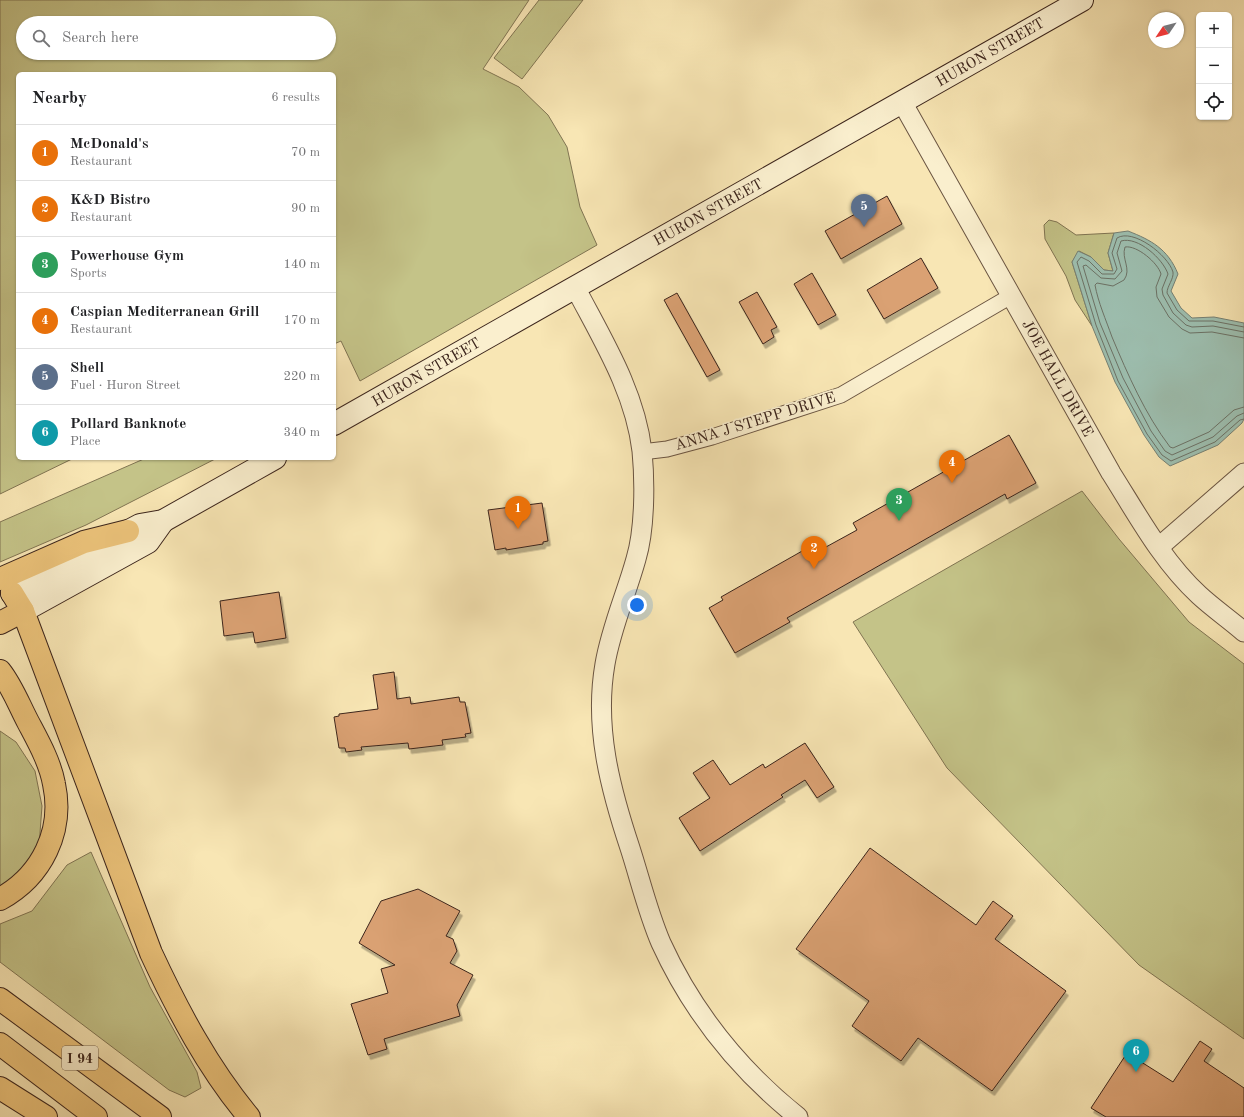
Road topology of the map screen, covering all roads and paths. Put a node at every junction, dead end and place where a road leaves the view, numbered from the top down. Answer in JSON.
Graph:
{"nodes":[{"id":1,"x":1082,"y":0,"type":"edge"},
{"id":2,"x":902,"y":102,"type":"junction"},
{"id":3,"x":575,"y":287,"type":"junction"},
{"id":4,"x":1011,"y":296,"type":"junction"},
{"id":5,"x":336,"y":423,"type":"edge"},
{"id":6,"x":642,"y":452,"type":"junction"},
{"id":7,"x":271,"y":460,"type":"edge"},
{"id":8,"x":1244,"y":473,"type":"edge"},
{"id":9,"x":163,"y":521,"type":"junction"},
{"id":10,"x":1159,"y":547,"type":"junction"},
{"id":11,"x":4,"y":590,"type":"edge"},
{"id":12,"x":23,"y":611,"type":"junction"},
{"id":13,"x":0,"y":623,"type":"edge"},
{"id":14,"x":1244,"y":632,"type":"edge"},
{"id":15,"x":0,"y":671,"type":"edge"},
{"id":16,"x":0,"y":899,"type":"edge"},
{"id":17,"x":0,"y":999,"type":"edge"},
{"id":18,"x":0,"y":1044,"type":"edge"},
{"id":19,"x":0,"y":1088,"type":"edge"},
{"id":20,"x":46,"y":1117,"type":"edge"},
{"id":21,"x":96,"y":1117,"type":"edge"},
{"id":22,"x":160,"y":1117,"type":"edge"},
{"id":23,"x":249,"y":1117,"type":"edge"},
{"id":24,"x":798,"y":1117,"type":"edge"}],
"edges":[{"from":1,"to":2,"type":"main road","name":"HURON STREET"},
{"from":2,"to":3,"type":"main road","name":"HURON STREET"},
{"from":2,"to":4,"type":"street","name":"JOE HALL DRIVE"},
{"from":3,"to":5,"type":"main road","name":"HURON STREET"},
{"from":3,"to":6,"type":"street"},
{"from":4,"to":6,"type":"street","name":"ANNA J STEPP DRIVE"},
{"from":4,"to":10,"type":"street","name":"JOE HALL DRIVE"},
{"from":6,"to":24,"type":"street"},
{"from":7,"to":9,"type":"main road"},
{"from":8,"to":10,"type":"street"},
{"from":9,"to":11,"type":"main road"},
{"from":9,"to":12,"type":"main road"},
{"from":10,"to":14,"type":"street","name":"JOE HALL DRIVE"},
{"from":11,"to":12,"type":"main road"},
{"from":12,"to":13,"type":"main road"},
{"from":12,"to":23,"type":"main road"},
{"from":15,"to":16,"type":"main road"},
{"from":17,"to":22,"type":"main road","number":"I 94"},
{"from":18,"to":21,"type":"main road","number":"I 94"},
{"from":19,"to":20,"type":"main road"}]}
